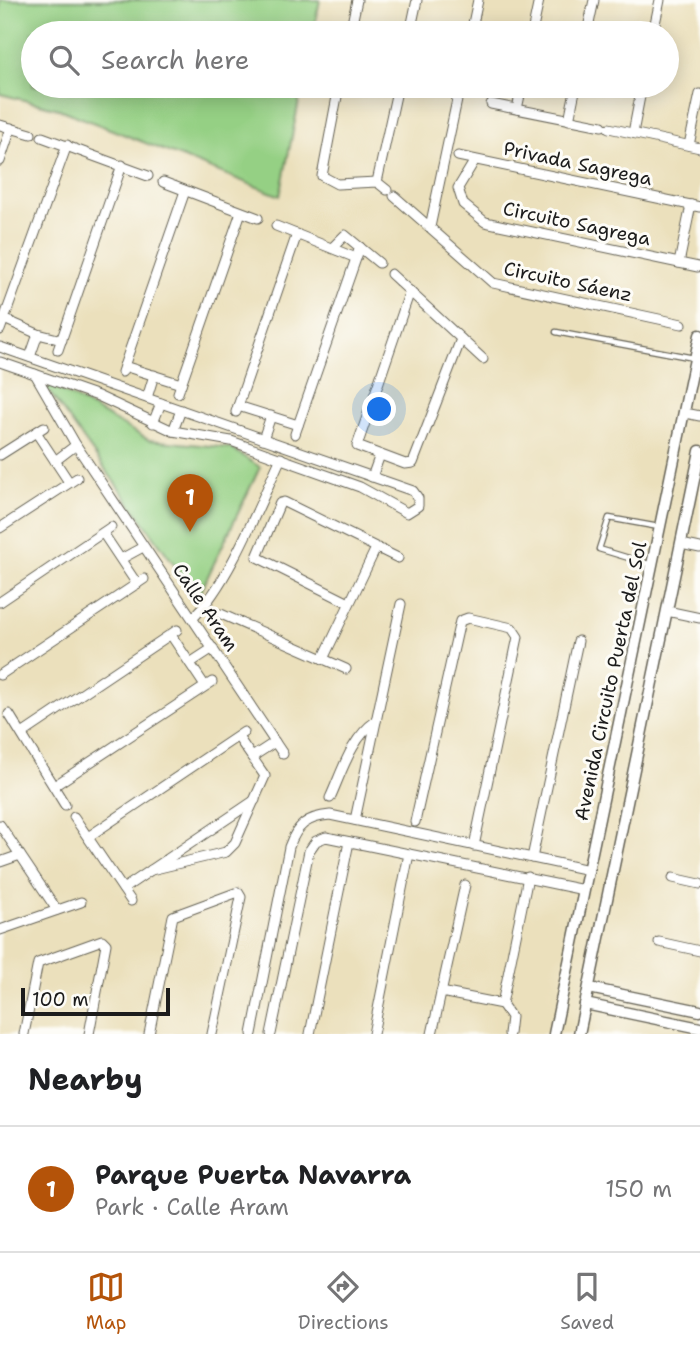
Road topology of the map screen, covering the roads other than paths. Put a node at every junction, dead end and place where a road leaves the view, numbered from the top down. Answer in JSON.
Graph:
{"nodes":[{"id":1,"x":357,"y":0,"type":"edge"},
{"id":2,"x":417,"y":0,"type":"edge"},
{"id":3,"x":478,"y":0,"type":"edge"},
{"id":4,"x":539,"y":0,"type":"edge"},
{"id":5,"x":594,"y":0,"type":"edge"},
{"id":6,"x":660,"y":0,"type":"edge"},
{"id":7,"x":353,"y":21,"type":"edge"},
{"id":8,"x":413,"y":21,"type":"edge"},
{"id":9,"x":474,"y":21,"type":"edge"},
{"id":10,"x":535,"y":21,"type":"edge"},
{"id":11,"x":590,"y":21,"type":"edge"},
{"id":12,"x":656,"y":21,"type":"edge"},
{"id":13,"x":700,"y":94,"type":"edge"},
{"id":14,"x":337,"y":98,"type":"edge"},
{"id":15,"x":395,"y":98,"type":"edge"},
{"id":16,"x":457,"y":98,"type":"edge"},
{"id":17,"x":519,"y":98,"type":"edge"},
{"id":18,"x":574,"y":98,"type":"edge"},
{"id":19,"x":639,"y":98,"type":"edge"},
{"id":20,"x":492,"y":104,"type":"dead end"},
{"id":21,"x":517,"y":109,"type":"junction"},
{"id":22,"x":569,"y":120,"type":"junction"},
{"id":23,"x":0,"y":125,"type":"edge"},
{"id":24,"x":11,"y":128,"type":"junction"},
{"id":25,"x":632,"y":133,"type":"junction"},
{"id":26,"x":31,"y":134,"type":"dead end"},
{"id":27,"x":42,"y":137,"type":"dead end"},
{"id":28,"x":68,"y":145,"type":"junction"},
{"id":29,"x":689,"y":145,"type":"junction"},
{"id":30,"x":700,"y":148,"type":"edge"},
{"id":31,"x":458,"y":156,"type":"dead end"},
{"id":32,"x":475,"y":160,"type":"junction"},
{"id":33,"x":0,"y":161,"type":"edge"},
{"id":34,"x":122,"y":165,"type":"junction"},
{"id":35,"x":148,"y":176,"type":"dead end"},
{"id":36,"x":377,"y":182,"type":"junction"},
{"id":37,"x":163,"y":183,"type":"dead end"},
{"id":38,"x":439,"y":183,"type":"junction"},
{"id":39,"x":458,"y":188,"type":"junction"},
{"id":40,"x":185,"y":191,"type":"junction"},
{"id":41,"x":696,"y":206,"type":"edge"},
{"id":42,"x":241,"y":212,"type":"junction"},
{"id":43,"x":258,"y":218,"type":"dead end"},
{"id":44,"x":276,"y":226,"type":"dead end"},
{"id":45,"x":430,"y":227,"type":"junction"},
{"id":46,"x":297,"y":234,"type":"junction"},
{"id":47,"x":360,"y":247,"type":"junction"},
{"id":48,"x":332,"y":248,"type":"junction"},
{"id":49,"x":356,"y":258,"type":"junction"},
{"id":50,"x":679,"y":262,"type":"junction"},
{"id":51,"x":379,"y":263,"type":"dead end"},
{"id":52,"x":698,"y":267,"type":"dead end"},
{"id":53,"x":391,"y":274,"type":"dead end"},
{"id":54,"x":410,"y":291,"type":"junction"},
{"id":55,"x":4,"y":319,"type":"junction"},
{"id":56,"x":682,"y":324,"type":"dead end"},
{"id":57,"x":0,"y":330,"type":"edge"},
{"id":58,"x":556,"y":332,"type":"dead end"},
{"id":59,"x":38,"y":334,"type":"junction"},
{"id":60,"x":700,"y":335,"type":"edge"},
{"id":61,"x":62,"y":340,"type":"junction"},
{"id":62,"x":461,"y":340,"type":"junction"},
{"id":63,"x":0,"y":347,"type":"edge"},
{"id":64,"x":58,"y":350,"type":"dead end"},
{"id":65,"x":30,"y":357,"type":"junction"},
{"id":66,"x":695,"y":358,"type":"junction"},
{"id":67,"x":482,"y":359,"type":"dead end"},
{"id":68,"x":0,"y":362,"type":"edge"},
{"id":69,"x":34,"y":374,"type":"junction"},
{"id":70,"x":154,"y":375,"type":"junction"},
{"id":71,"x":147,"y":398,"type":"junction"},
{"id":72,"x":161,"y":403,"type":"junction"},
{"id":73,"x":181,"y":410,"type":"junction"},
{"id":74,"x":685,"y":413,"type":"junction"},
{"id":75,"x":271,"y":416,"type":"junction"},
{"id":76,"x":700,"y":416,"type":"edge"},
{"id":77,"x":153,"y":423,"type":"junction"},
{"id":78,"x":173,"y":431,"type":"junction"},
{"id":79,"x":263,"y":439,"type":"junction"},
{"id":80,"x":76,"y":445,"type":"junction"},
{"id":81,"x":700,"y":451,"type":"edge"},
{"id":82,"x":0,"y":454,"type":"edge"},
{"id":83,"x":380,"y":455,"type":"junction"},
{"id":84,"x":281,"y":458,"type":"junction"},
{"id":85,"x":55,"y":461,"type":"junction"},
{"id":86,"x":372,"y":477,"type":"junction"},
{"id":87,"x":697,"y":483,"type":"edge"},
{"id":88,"x":251,"y":520,"type":"junction"},
{"id":89,"x":0,"y":528,"type":"edge"},
{"id":90,"x":267,"y":528,"type":"junction"},
{"id":91,"x":660,"y":528,"type":"junction"},
{"id":92,"x":681,"y":544,"type":"junction"},
{"id":93,"x":143,"y":547,"type":"junction"},
{"id":94,"x":376,"y":548,"type":"junction"},
{"id":95,"x":700,"y":548,"type":"edge"},
{"id":96,"x":398,"y":558,"type":"dead end"},
{"id":97,"x":121,"y":559,"type":"junction"},
{"id":98,"x":652,"y":565,"type":"junction"},
{"id":99,"x":0,"y":602,"type":"edge"},
{"id":100,"x":349,"y":603,"type":"junction"},
{"id":101,"x":401,"y":604,"type":"dead end"},
{"id":102,"x":667,"y":611,"type":"junction"},
{"id":103,"x":221,"y":614,"type":"dead end"},
{"id":104,"x":193,"y":618,"type":"junction"},
{"id":105,"x":700,"y":618,"type":"edge"},
{"id":106,"x":578,"y":641,"type":"dead end"},
{"id":107,"x":214,"y":648,"type":"junction"},
{"id":108,"x":323,"y":659,"type":"junction"},
{"id":109,"x":190,"y":663,"type":"junction"},
{"id":110,"x":346,"y":670,"type":"dead end"},
{"id":111,"x":0,"y":675,"type":"edge"},
{"id":112,"x":9,"y":714,"type":"dead end"},
{"id":113,"x":376,"y":721,"type":"junction"},
{"id":114,"x":22,"y":734,"type":"junction"},
{"id":115,"x":275,"y":742,"type":"junction"},
{"id":116,"x":283,"y":754,"type":"dead end"},
{"id":117,"x":252,"y":757,"type":"junction"},
{"id":118,"x":54,"y":786,"type":"junction"},
{"id":119,"x":330,"y":798,"type":"dead end"},
{"id":120,"x":256,"y":800,"type":"junction"},
{"id":121,"x":65,"y":805,"type":"dead end"},
{"id":122,"x":74,"y":817,"type":"dead end"},
{"id":123,"x":355,"y":820,"type":"junction"},
{"id":124,"x":415,"y":822,"type":"dead end"},
{"id":125,"x":0,"y":825,"type":"edge"},
{"id":126,"x":88,"y":837,"type":"junction"},
{"id":127,"x":349,"y":842,"type":"junction"},
{"id":128,"x":474,"y":846,"type":"junction"},
{"id":129,"x":409,"y":854,"type":"junction"},
{"id":130,"x":20,"y":855,"type":"junction"},
{"id":131,"x":532,"y":858,"type":"junction"},
{"id":132,"x":0,"y":862,"type":"edge"},
{"id":133,"x":151,"y":870,"type":"junction"},
{"id":134,"x":589,"y":870,"type":"junction"},
{"id":135,"x":528,"y":877,"type":"junction"},
{"id":136,"x":673,"y":878,"type":"dead end"},
{"id":137,"x":700,"y":884,"type":"edge"},
{"id":138,"x":465,"y":885,"type":"dead end"},
{"id":139,"x":123,"y":889,"type":"junction"},
{"id":140,"x":584,"y":890,"type":"junction"},
{"id":141,"x":131,"y":901,"type":"dead end"},
{"id":142,"x":80,"y":902,"type":"dead end"},
{"id":143,"x":57,"y":910,"type":"junction"},
{"id":144,"x":0,"y":930,"type":"edge"},
{"id":145,"x":659,"y":942,"type":"dead end"},
{"id":146,"x":700,"y":951,"type":"edge"},
{"id":147,"x":264,"y":976,"type":"junction"},
{"id":148,"x":284,"y":980,"type":"junction"},
{"id":149,"x":589,"y":988,"type":"junction"},
{"id":150,"x":441,"y":992,"type":"junction"},
{"id":151,"x":502,"y":1004,"type":"junction"},
{"id":152,"x":585,"y":1004,"type":"junction"},
{"id":153,"x":677,"y":1006,"type":"junction"},
{"id":154,"x":700,"y":1011,"type":"edge"},
{"id":155,"x":674,"y":1022,"type":"junction"},
{"id":156,"x":700,"y":1028,"type":"edge"},
{"id":157,"x":23,"y":1034,"type":"edge"},
{"id":158,"x":89,"y":1034,"type":"edge"},
{"id":159,"x":149,"y":1034,"type":"edge"},
{"id":160,"x":212,"y":1034,"type":"edge"},
{"id":161,"x":251,"y":1034,"type":"edge"},
{"id":162,"x":271,"y":1034,"type":"edge"},
{"id":163,"x":310,"y":1034,"type":"edge"},
{"id":164,"x":373,"y":1034,"type":"edge"},
{"id":165,"x":432,"y":1034,"type":"edge"},
{"id":166,"x":509,"y":1034,"type":"edge"},
{"id":167,"x":554,"y":1034,"type":"edge"},
{"id":168,"x":579,"y":1034,"type":"edge"},
{"id":169,"x":698,"y":1034,"type":"edge"}],
"edges":[{"from":1,"to":7,"type":"street"},
{"from":2,"to":8,"type":"street"},
{"from":3,"to":9,"type":"street"},
{"from":4,"to":10,"type":"street"},
{"from":5,"to":11,"type":"street"},
{"from":6,"to":12,"type":"street"},
{"from":13,"to":29,"type":"street"},
{"from":14,"to":36,"type":"street"},
{"from":15,"to":36,"type":"street"},
{"from":16,"to":38,"type":"street"},
{"from":17,"to":21,"type":"street"},
{"from":18,"to":22,"type":"street"},
{"from":19,"to":25,"type":"street"},
{"from":20,"to":21,"type":"street"},
{"from":21,"to":22,"type":"street"},
{"from":22,"to":25,"type":"street"},
{"from":23,"to":24,"type":"street"},
{"from":24,"to":26,"type":"street"},
{"from":24,"to":33,"type":"street"},
{"from":25,"to":29,"type":"street"},
{"from":27,"to":28,"type":"street"},
{"from":28,"to":34,"type":"street"},
{"from":28,"to":55,"type":"street"},
{"from":29,"to":30,"type":"street"},
{"from":31,"to":32,"type":"street","name":"Privada Sagrega"},
{"from":32,"to":39,"type":"street"},
{"from":32,"to":41,"type":"street","name":"Privada Sagrega"},
{"from":34,"to":35,"type":"street"},
{"from":34,"to":61,"type":"street"},
{"from":36,"to":45,"type":"street","name":"Circuito Sáenz"},
{"from":37,"to":40,"type":"street"},
{"from":38,"to":39,"type":"street"},
{"from":38,"to":45,"type":"street"},
{"from":39,"to":50,"type":"street","name":"Circuito Sagrega"},
{"from":40,"to":42,"type":"street"},
{"from":40,"to":70,"type":"street"},
{"from":41,"to":50,"type":"street","name":"Privada Sagrega"},
{"from":42,"to":43,"type":"street"},
{"from":42,"to":70,"type":"street"},
{"from":44,"to":46,"type":"street"},
{"from":45,"to":56,"type":"street","name":"Circuito Sáenz"},
{"from":46,"to":48,"type":"street"},
{"from":46,"to":75,"type":"street"},
{"from":47,"to":48,"type":"street"},
{"from":47,"to":49,"type":"street"},
{"from":47,"to":51,"type":"street"},
{"from":48,"to":49,"type":"street"},
{"from":49,"to":75,"type":"street"},
{"from":50,"to":52,"type":"street","name":"Circuito Sagrega"},
{"from":53,"to":54,"type":"street"},
{"from":54,"to":62,"type":"street"},
{"from":54,"to":83,"type":"street"},
{"from":55,"to":57,"type":"street"},
{"from":55,"to":59,"type":"street"},
{"from":58,"to":66,"type":"lane"},
{"from":59,"to":61,"type":"street"},
{"from":59,"to":65,"type":"street"},
{"from":60,"to":66,"type":"street","name":"Avenida Circuito Puerta del Sol"},
{"from":61,"to":64,"type":"street"},
{"from":62,"to":67,"type":"street"},
{"from":62,"to":83,"type":"street"},
{"from":63,"to":65,"type":"street"},
{"from":65,"to":71,"type":"street"},
{"from":66,"to":74,"type":"street","name":"Avenida Circuito Puerta del Sol"},
{"from":68,"to":69,"type":"street"},
{"from":69,"to":77,"type":"street"},
{"from":69,"to":80,"type":"street","name":"Calle Aram"},
{"from":70,"to":71,"type":"street"},
{"from":71,"to":72,"type":"street"},
{"from":72,"to":73,"type":"street"},
{"from":72,"to":77,"type":"street"},
{"from":73,"to":78,"type":"street"},
{"from":73,"to":79,"type":"street"},
{"from":74,"to":76,"type":"street"},
{"from":74,"to":91,"type":"street","name":"Avenida Circuito Puerta del Sol"},
{"from":75,"to":79,"type":"street"},
{"from":77,"to":78,"type":"street"},
{"from":78,"to":84,"type":"street"},
{"from":79,"to":86,"type":"street"},
{"from":80,"to":85,"type":"street"},
{"from":80,"to":93,"type":"street","name":"Calle Aram"},
{"from":81,"to":87,"type":"street"},
{"from":82,"to":85,"type":"street"},
{"from":83,"to":86,"type":"street"},
{"from":84,"to":86,"type":"street"},
{"from":84,"to":88,"type":"street"},
{"from":85,"to":89,"type":"street"},
{"from":87,"to":92,"type":"street"},
{"from":88,"to":90,"type":"street"},
{"from":88,"to":104,"type":"street"},
{"from":90,"to":94,"type":"street"},
{"from":90,"to":100,"type":"street"},
{"from":91,"to":98,"type":"street","name":"Avenida Circuito Puerta del Sol"},
{"from":91,"to":98,"type":"lane"},
{"from":92,"to":95,"type":"street"},
{"from":92,"to":102,"type":"street"},
{"from":93,"to":97,"type":"street"},
{"from":93,"to":104,"type":"street","name":"Calle Aram"},
{"from":94,"to":96,"type":"street"},
{"from":94,"to":100,"type":"street"},
{"from":97,"to":99,"type":"street"},
{"from":97,"to":111,"type":"street"},
{"from":98,"to":134,"type":"street","name":"Avenida Circuito Puerta del Sol"},
{"from":100,"to":108,"type":"street"},
{"from":101,"to":113,"type":"street"},
{"from":102,"to":105,"type":"street"},
{"from":102,"to":149,"type":"street"},
{"from":103,"to":108,"type":"street"},
{"from":104,"to":107,"type":"street","name":"Calle Aram"},
{"from":106,"to":131,"type":"street"},
{"from":107,"to":109,"type":"street"},
{"from":107,"to":115,"type":"street","name":"Calle Aram"},
{"from":108,"to":110,"type":"street"},
{"from":109,"to":114,"type":"street"},
{"from":109,"to":118,"type":"street"},
{"from":112,"to":114,"type":"street"},
{"from":113,"to":119,"type":"street"},
{"from":113,"to":123,"type":"street"},
{"from":114,"to":118,"type":"street"},
{"from":115,"to":116,"type":"street","name":"Calle Aram"},
{"from":115,"to":117,"type":"street"},
{"from":117,"to":120,"type":"street"},
{"from":117,"to":126,"type":"street"},
{"from":118,"to":121,"type":"street"},
{"from":120,"to":133,"type":"street"},
{"from":120,"to":133,"type":"street"},
{"from":122,"to":126,"type":"street"},
{"from":123,"to":128,"type":"street"},
{"from":123,"to":147,"type":"street"},
{"from":124,"to":128,"type":"street"},
{"from":125,"to":130,"type":"street"},
{"from":126,"to":139,"type":"street"},
{"from":127,"to":129,"type":"street"},
{"from":127,"to":148,"type":"street"},
{"from":127,"to":163,"type":"street"},
{"from":128,"to":131,"type":"street"},
{"from":129,"to":135,"type":"street"},
{"from":129,"to":164,"type":"street"},
{"from":130,"to":132,"type":"street"},
{"from":130,"to":143,"type":"street"},
{"from":131,"to":134,"type":"street"},
{"from":133,"to":139,"type":"street"},
{"from":134,"to":140,"type":"street","name":"Avenida Circuito Puerta del Sol"},
{"from":135,"to":140,"type":"street"},
{"from":135,"to":151,"type":"street"},
{"from":136,"to":137,"type":"street"},
{"from":138,"to":150,"type":"street"},
{"from":139,"to":141,"type":"street"},
{"from":140,"to":167,"type":"street","name":"Avenida Circuito Puerta del Sol"},
{"from":142,"to":143,"type":"street"},
{"from":143,"to":144,"type":"street"},
{"from":145,"to":146,"type":"street"},
{"from":147,"to":148,"type":"street"},
{"from":147,"to":161,"type":"street"},
{"from":148,"to":162,"type":"street"},
{"from":149,"to":152,"type":"street"},
{"from":149,"to":153,"type":"street"},
{"from":150,"to":151,"type":"street"},
{"from":150,"to":165,"type":"street"},
{"from":151,"to":166,"type":"street"},
{"from":152,"to":155,"type":"street"},
{"from":152,"to":168,"type":"street"},
{"from":153,"to":154,"type":"street"},
{"from":153,"to":155,"type":"street"},
{"from":155,"to":156,"type":"street"},
{"from":156,"to":169,"type":"street"},
{"from":157,"to":158,"type":"street"},
{"from":159,"to":160,"type":"street"}]}
